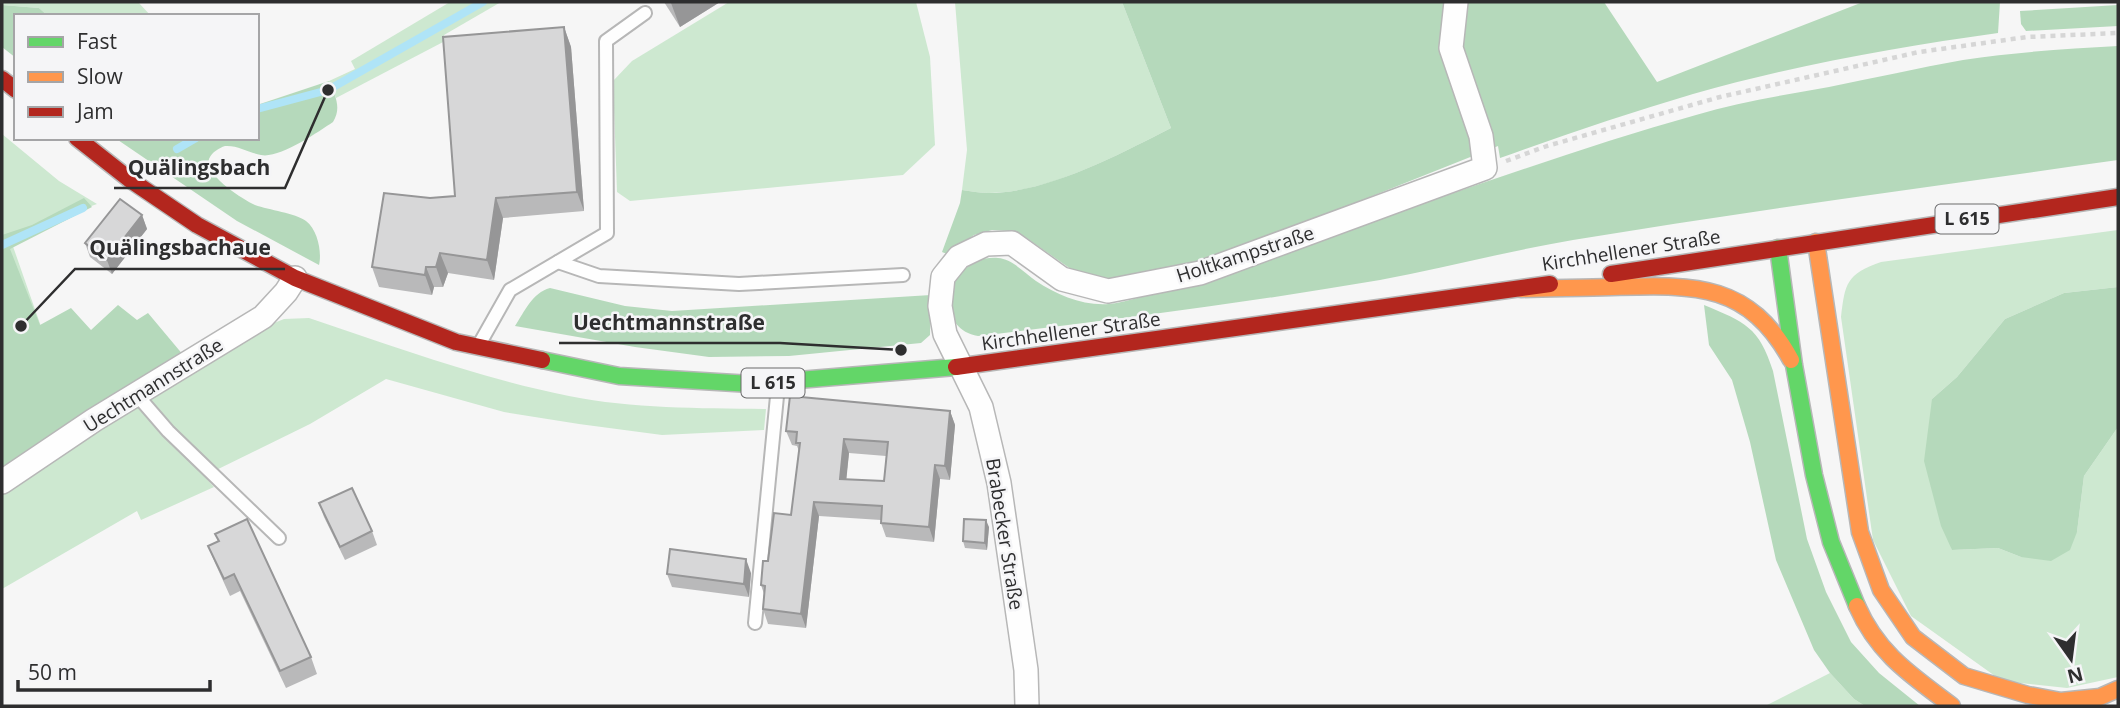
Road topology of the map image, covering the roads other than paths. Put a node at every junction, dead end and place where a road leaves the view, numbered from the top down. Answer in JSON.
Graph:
{"nodes":[{"id":1,"x":1456,"y":2,"type":"edge"},
{"id":2,"x":645,"y":13,"type":"dead end"},
{"id":3,"x":80,"y":140,"type":"edge"},
{"id":4,"x":2118,"y":197,"type":"edge"},
{"id":5,"x":1816,"y":242,"type":"junction"},
{"id":6,"x":1778,"y":248,"type":"junction"},
{"id":7,"x":558,"y":262,"type":"junction"},
{"id":8,"x":903,"y":275,"type":"dead end"},
{"id":9,"x":295,"y":278,"type":"junction"},
{"id":10,"x":1521,"y":289,"type":"junction"},
{"id":11,"x":478,"y":347,"type":"junction"},
{"id":12,"x":1794,"y":365,"type":"junction"},
{"id":13,"x":961,"y":367,"type":"junction"},
{"id":14,"x":778,"y":382,"type":"junction"},
{"id":15,"x":136,"y":394,"type":"junction"},
{"id":16,"x":2,"y":482,"type":"edge"},
{"id":17,"x":279,"y":538,"type":"dead end"},
{"id":18,"x":755,"y":623,"type":"dead end"},
{"id":19,"x":2118,"y":689,"type":"edge"},
{"id":20,"x":1027,"y":706,"type":"edge"},
{"id":21,"x":1952,"y":706,"type":"edge"}],
"edges":[{"from":1,"to":13,"type":"street","name":"Holtkampstraße"},
{"from":2,"to":7,"type":"lane"},
{"from":3,"to":9,"type":"main road","name":"Kirchhellener Straße","number":"L 615"},
{"from":4,"to":5,"type":"main road","name":"Kirchhellener Straße","number":"L 615"},
{"from":5,"to":6,"type":"main road","name":"Kirchhellener Straße","number":"L 615"},
{"from":5,"to":19,"type":"main road"},
{"from":6,"to":10,"type":"main road","name":"Kirchhellener Straße","number":"L 615"},
{"from":6,"to":12,"type":"main road"},
{"from":7,"to":8,"type":"lane"},
{"from":7,"to":11,"type":"lane"},
{"from":9,"to":11,"type":"main road","name":"Kirchhellener Straße","number":"L 615"},
{"from":9,"to":15,"type":"street","name":"Uechtmannstraße"},
{"from":10,"to":12,"type":"main road"},
{"from":10,"to":13,"type":"main road","name":"Kirchhellener Straße","number":"L 615"},
{"from":11,"to":14,"type":"main road","name":"Kirchhellener Straße","number":"L 615"},
{"from":12,"to":21,"type":"main road"},
{"from":13,"to":14,"type":"main road","name":"Kirchhellener Straße","number":"L 615"},
{"from":13,"to":20,"type":"street","name":"Brabecker Straße"},
{"from":14,"to":18,"type":"lane"},
{"from":15,"to":16,"type":"street","name":"Uechtmannstraße"},
{"from":15,"to":17,"type":"lane"}]}
